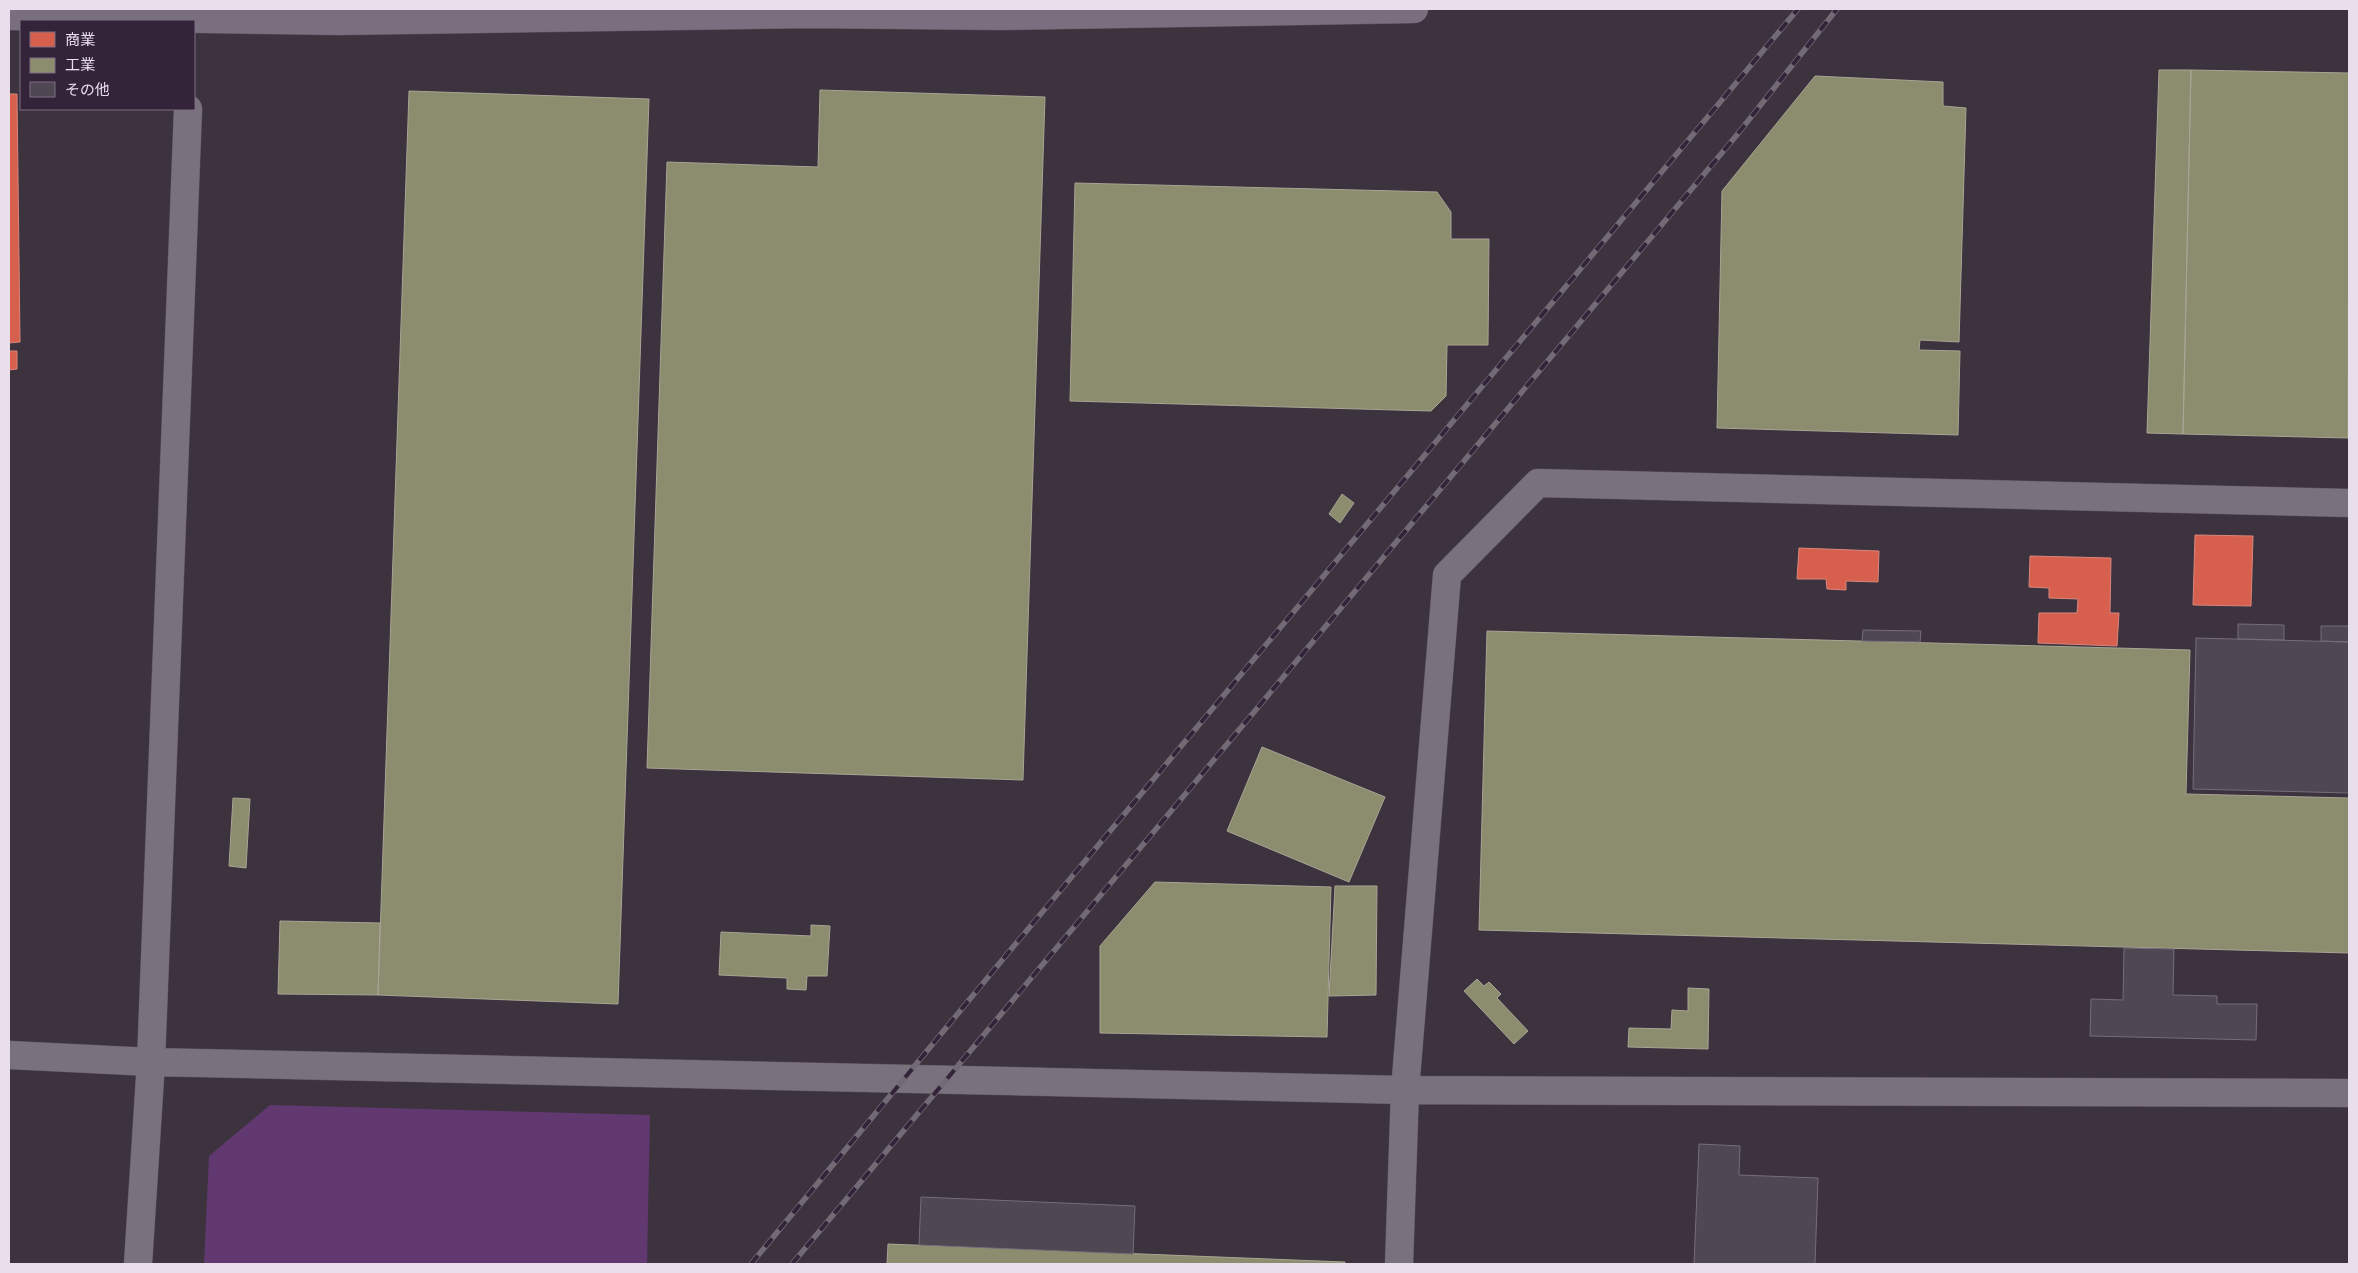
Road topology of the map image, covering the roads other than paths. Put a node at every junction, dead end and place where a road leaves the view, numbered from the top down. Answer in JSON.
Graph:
{"nodes":[{"id":1,"x":1414,"y":9,"type":"edge"},
{"id":2,"x":9,"y":16,"type":"edge"},
{"id":3,"x":191,"y":16,"type":"edge"},
{"id":4,"x":188,"y":110,"type":"edge"},
{"id":5,"x":2349,"y":503,"type":"edge"},
{"id":6,"x":9,"y":1055,"type":"edge"},
{"id":7,"x":151,"y":1062,"type":"junction"},
{"id":8,"x":1405,"y":1090,"type":"junction"},
{"id":9,"x":2349,"y":1093,"type":"edge"},
{"id":10,"x":138,"y":1264,"type":"edge"},
{"id":11,"x":1399,"y":1264,"type":"edge"}],
"edges":[{"from":1,"to":3,"type":"highway"},
{"from":2,"to":3,"type":"highway"},
{"from":4,"to":7,"type":"street"},
{"from":5,"to":8,"type":"street"},
{"from":6,"to":7,"type":"street"},
{"from":7,"to":8,"type":"street"},
{"from":7,"to":10,"type":"street"},
{"from":8,"to":9,"type":"street"},
{"from":8,"to":11,"type":"street"}]}
